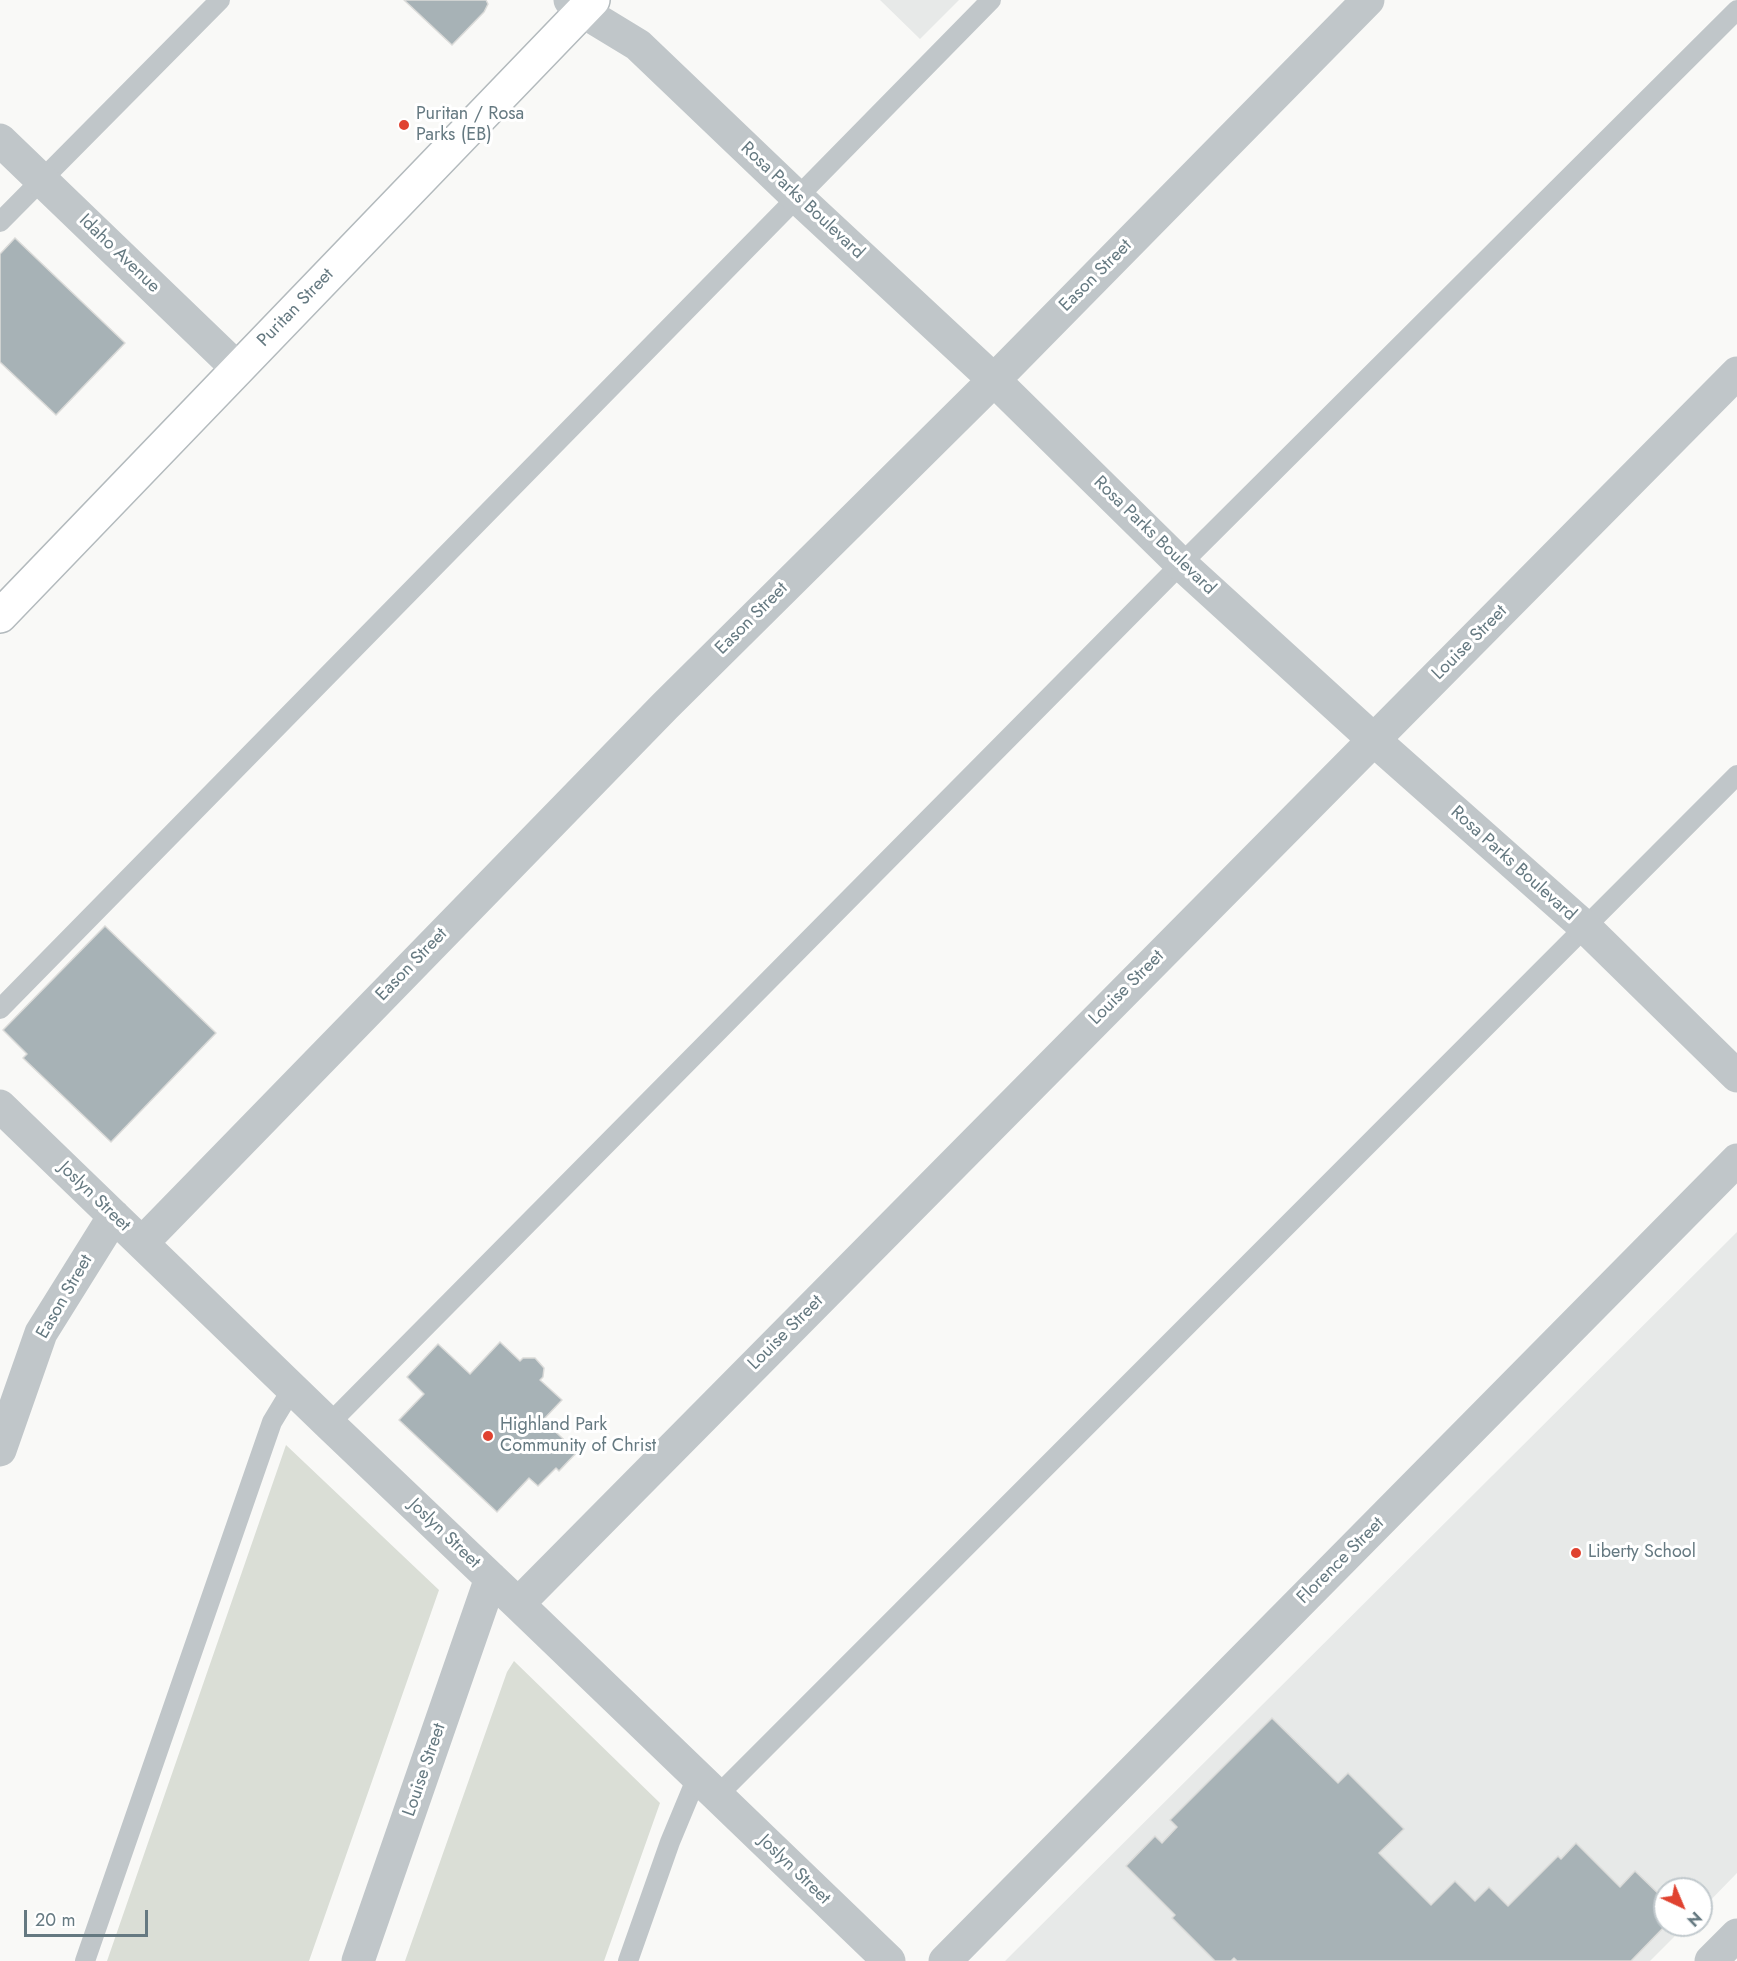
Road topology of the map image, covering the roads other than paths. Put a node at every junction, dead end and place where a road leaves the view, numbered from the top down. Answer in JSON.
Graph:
{"nodes":[{"id":1,"x":991,"y":0,"type":"edge"},
{"id":2,"x":1368,"y":0,"type":"edge"},
{"id":3,"x":213,"y":2,"type":"edge"},
{"id":4,"x":582,"y":4,"type":"edge"},
{"id":5,"x":1737,"y":10,"type":"edge"},
{"id":6,"x":0,"y":140,"type":"edge"},
{"id":7,"x":42,"y":180,"type":"junction"},
{"id":8,"x":797,"y":197,"type":"junction"},
{"id":9,"x":0,"y":222,"type":"edge"},
{"id":10,"x":238,"y":369,"type":"junction"},
{"id":11,"x":1737,"y":373,"type":"edge"},
{"id":12,"x":994,"y":380,"type":"junction"},
{"id":13,"x":1181,"y":564,"type":"junction"},
{"id":14,"x":0,"y":616,"type":"edge"},
{"id":15,"x":1374,"y":740,"type":"junction"},
{"id":16,"x":1737,"y":775,"type":"edge"},
{"id":17,"x":1585,"y":927,"type":"junction"},
{"id":18,"x":0,"y":1009,"type":"edge"},
{"id":19,"x":1737,"y":1076,"type":"edge"},
{"id":20,"x":0,"y":1106,"type":"edge"},
{"id":21,"x":1737,"y":1160,"type":"edge"},
{"id":22,"x":114,"y":1216,"type":"junction"},
{"id":23,"x":142,"y":1243,"type":"junction"},
{"id":24,"x":292,"y":1389,"type":"junction"},
{"id":25,"x":329,"y":1424,"type":"junction"},
{"id":26,"x":0,"y":1450,"type":"edge"},
{"id":27,"x":491,"y":1578,"type":"junction"},
{"id":28,"x":519,"y":1604,"type":"junction"},
{"id":29,"x":707,"y":1787,"type":"junction"},
{"id":30,"x":1737,"y":1935,"type":"edge"},
{"id":31,"x":85,"y":1961,"type":"edge"},
{"id":32,"x":358,"y":1961,"type":"edge"},
{"id":33,"x":628,"y":1961,"type":"edge"},
{"id":34,"x":889,"y":1961,"type":"edge"},
{"id":35,"x":945,"y":1961,"type":"edge"},
{"id":36,"x":1711,"y":1961,"type":"edge"}],
"edges":[{"from":1,"to":8,"type":"lane"},
{"from":2,"to":12,"type":"street","name":"Eason Street"},
{"from":3,"to":7,"type":"lane"},
{"from":4,"to":8,"type":"street","name":"Rosa Parks Boulevard"},
{"from":4,"to":10,"type":"street","name":"Puritan Street"},
{"from":5,"to":13,"type":"lane"},
{"from":6,"to":7,"type":"street","name":"Idaho Avenue"},
{"from":7,"to":9,"type":"lane"},
{"from":7,"to":10,"type":"street","name":"Idaho Avenue"},
{"from":8,"to":12,"type":"street","name":"Rosa Parks Boulevard"},
{"from":8,"to":18,"type":"lane"},
{"from":10,"to":14,"type":"street","name":"Puritan Street"},
{"from":11,"to":15,"type":"street","name":"Louise Street"},
{"from":12,"to":13,"type":"street","name":"Rosa Parks Boulevard"},
{"from":12,"to":23,"type":"street","name":"Eason Street"},
{"from":13,"to":15,"type":"street","name":"Rosa Parks Boulevard"},
{"from":13,"to":25,"type":"lane"},
{"from":15,"to":17,"type":"street","name":"Rosa Parks Boulevard"},
{"from":15,"to":28,"type":"street","name":"Louise Street"},
{"from":16,"to":17,"type":"lane"},
{"from":17,"to":19,"type":"street","name":"Rosa Parks Boulevard"},
{"from":17,"to":29,"type":"lane"},
{"from":20,"to":22,"type":"street","name":"Joslyn Street"},
{"from":21,"to":35,"type":"street","name":"Florence Street"},
{"from":22,"to":23,"type":"street","name":"Joslyn Street"},
{"from":22,"to":26,"type":"street","name":"Eason Street"},
{"from":23,"to":24,"type":"street","name":"Joslyn Street"},
{"from":24,"to":25,"type":"street","name":"Joslyn Street"},
{"from":24,"to":31,"type":"lane"},
{"from":25,"to":27,"type":"street","name":"Joslyn Street"},
{"from":27,"to":28,"type":"street","name":"Joslyn Street"},
{"from":27,"to":32,"type":"street","name":"Louise Street"},
{"from":28,"to":29,"type":"street","name":"Joslyn Street"},
{"from":29,"to":33,"type":"lane"},
{"from":29,"to":34,"type":"street","name":"Joslyn Street"},
{"from":30,"to":36,"type":"street"}]}
